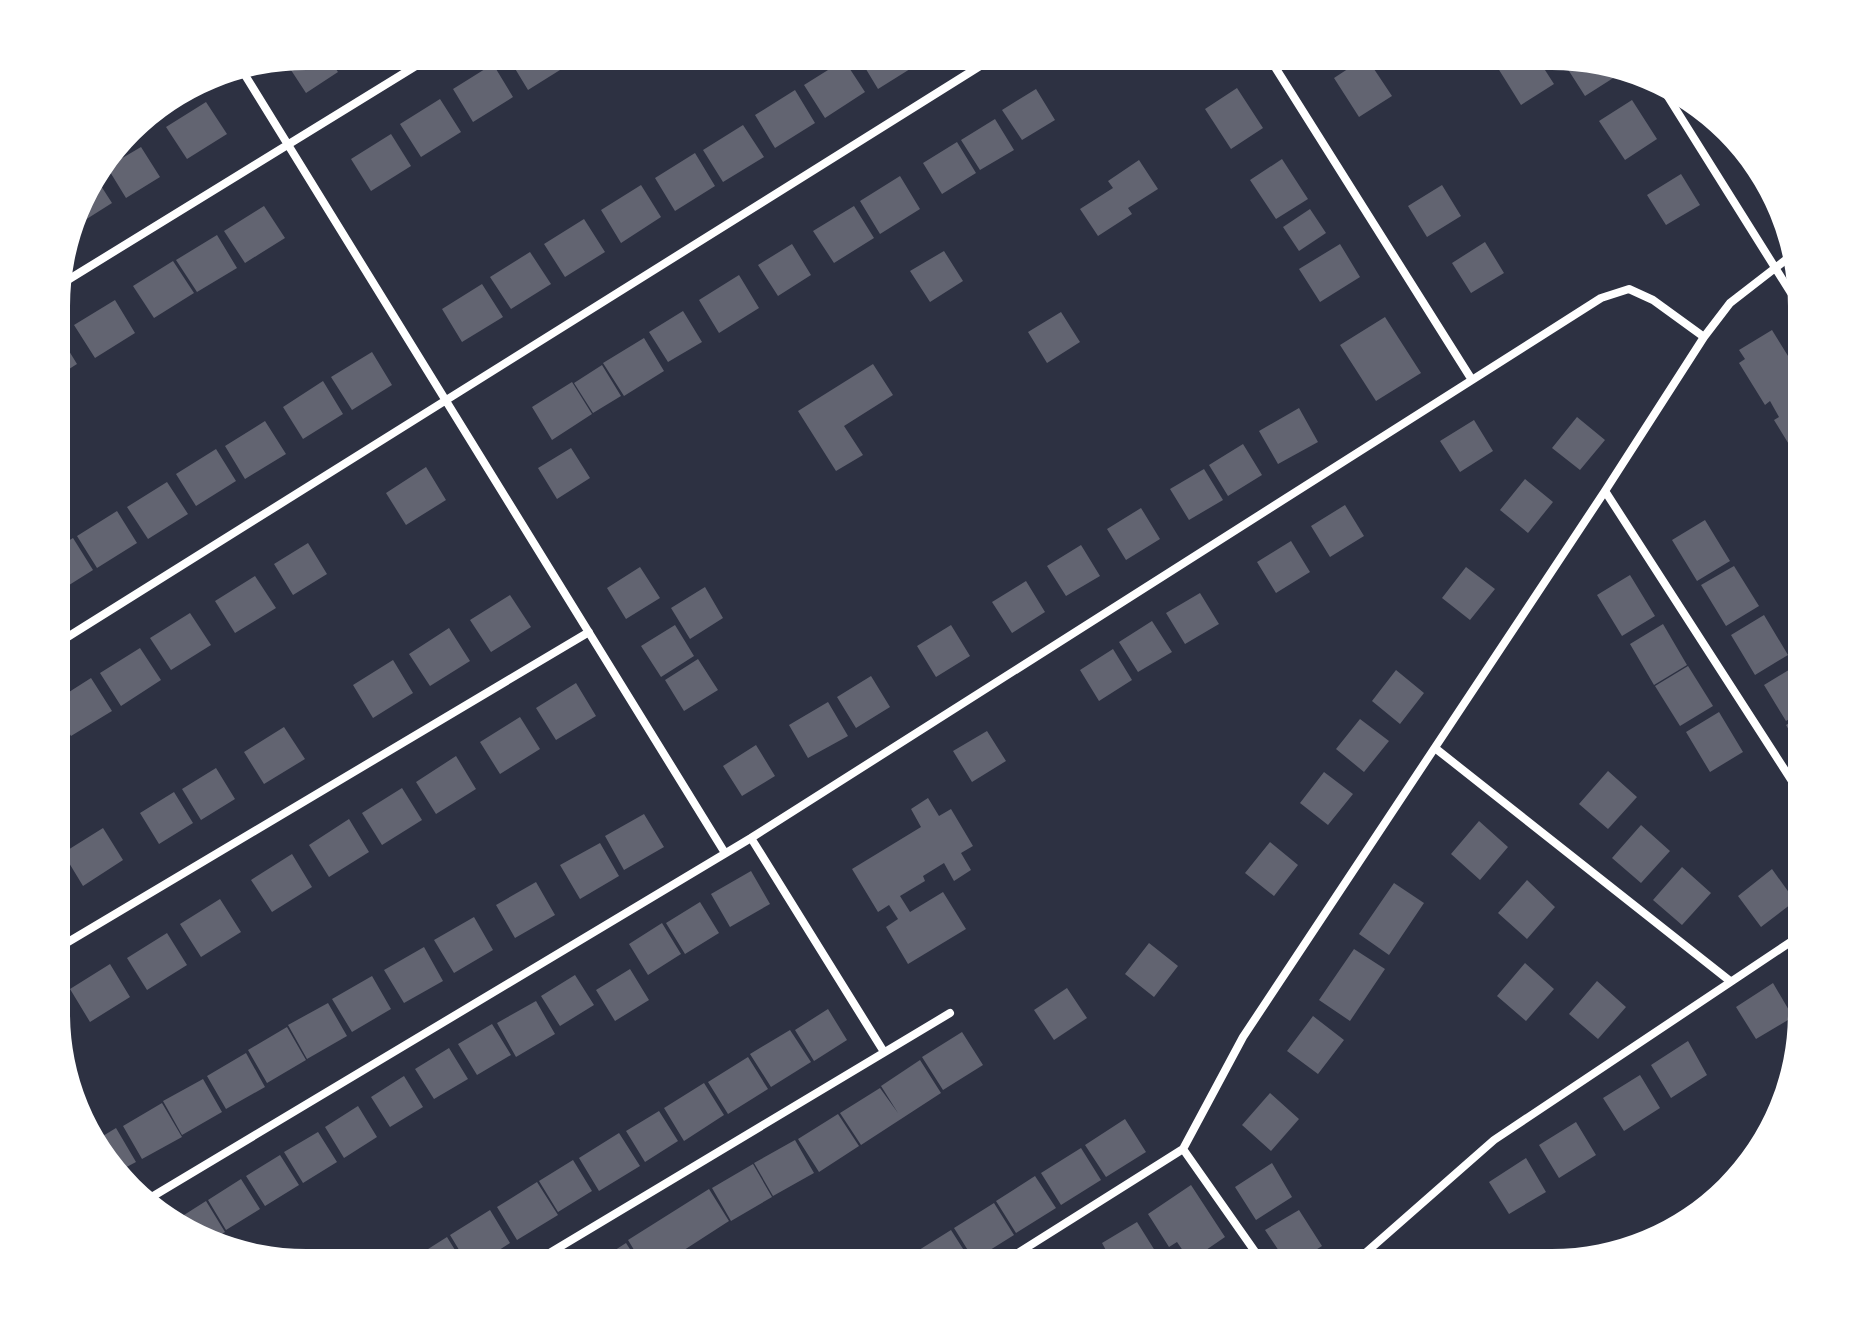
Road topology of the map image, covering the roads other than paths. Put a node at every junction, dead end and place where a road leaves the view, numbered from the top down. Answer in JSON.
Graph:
{"nodes":[{"id":1,"x":409,"y":70,"type":"edge"},
{"id":2,"x":973,"y":71,"type":"edge"},
{"id":3,"x":1277,"y":71,"type":"edge"},
{"id":4,"x":247,"y":78,"type":"edge"},
{"id":5,"x":1672,"y":104,"type":"edge"},
{"id":6,"x":289,"y":144,"type":"junction"},
{"id":7,"x":1783,"y":261,"type":"edge"},
{"id":8,"x":1775,"y":266,"type":"junction"},
{"id":9,"x":72,"y":277,"type":"edge"},
{"id":10,"x":1787,"y":285,"type":"edge"},
{"id":11,"x":1704,"y":337,"type":"junction"},
{"id":12,"x":1472,"y":380,"type":"junction"},
{"id":13,"x":447,"y":401,"type":"junction"},
{"id":14,"x":1605,"y":491,"type":"junction"},
{"id":15,"x":589,"y":632,"type":"junction"},
{"id":16,"x":70,"y":635,"type":"edge"},
{"id":17,"x":1435,"y":748,"type":"junction"},
{"id":18,"x":1787,"y":773,"type":"edge"},
{"id":19,"x":751,"y":838,"type":"junction"},
{"id":20,"x":725,"y":853,"type":"junction"},
{"id":21,"x":71,"y":940,"type":"edge"},
{"id":22,"x":1787,"y":944,"type":"edge"},
{"id":23,"x":1730,"y":981,"type":"junction"},
{"id":24,"x":950,"y":1013,"type":"dead end"},
{"id":25,"x":884,"y":1052,"type":"junction"},
{"id":26,"x":1183,"y":1149,"type":"junction"},
{"id":27,"x":156,"y":1195,"type":"edge"},
{"id":28,"x":558,"y":1248,"type":"edge"},
{"id":29,"x":1025,"y":1249,"type":"edge"},
{"id":30,"x":1253,"y":1249,"type":"edge"},
{"id":31,"x":1370,"y":1249,"type":"edge"}],
"edges":[{"from":1,"to":6,"type":"street"},
{"from":2,"to":13,"type":"street"},
{"from":3,"to":12,"type":"street"},
{"from":4,"to":6,"type":"street"},
{"from":5,"to":8,"type":"street"},
{"from":6,"to":9,"type":"street"},
{"from":6,"to":13,"type":"street"},
{"from":7,"to":8,"type":"street"},
{"from":8,"to":10,"type":"street"},
{"from":8,"to":11,"type":"street"},
{"from":11,"to":12,"type":"street"},
{"from":11,"to":14,"type":"street"},
{"from":12,"to":19,"type":"street"},
{"from":13,"to":15,"type":"street"},
{"from":13,"to":16,"type":"street"},
{"from":14,"to":17,"type":"street"},
{"from":14,"to":18,"type":"street"},
{"from":15,"to":20,"type":"street"},
{"from":15,"to":21,"type":"street"},
{"from":17,"to":23,"type":"street"},
{"from":17,"to":26,"type":"street"},
{"from":19,"to":20,"type":"street"},
{"from":19,"to":25,"type":"street"},
{"from":20,"to":27,"type":"street"},
{"from":22,"to":23,"type":"street"},
{"from":23,"to":31,"type":"street"},
{"from":24,"to":25,"type":"street"},
{"from":25,"to":28,"type":"street"},
{"from":26,"to":29,"type":"street"},
{"from":26,"to":30,"type":"street"}]}
